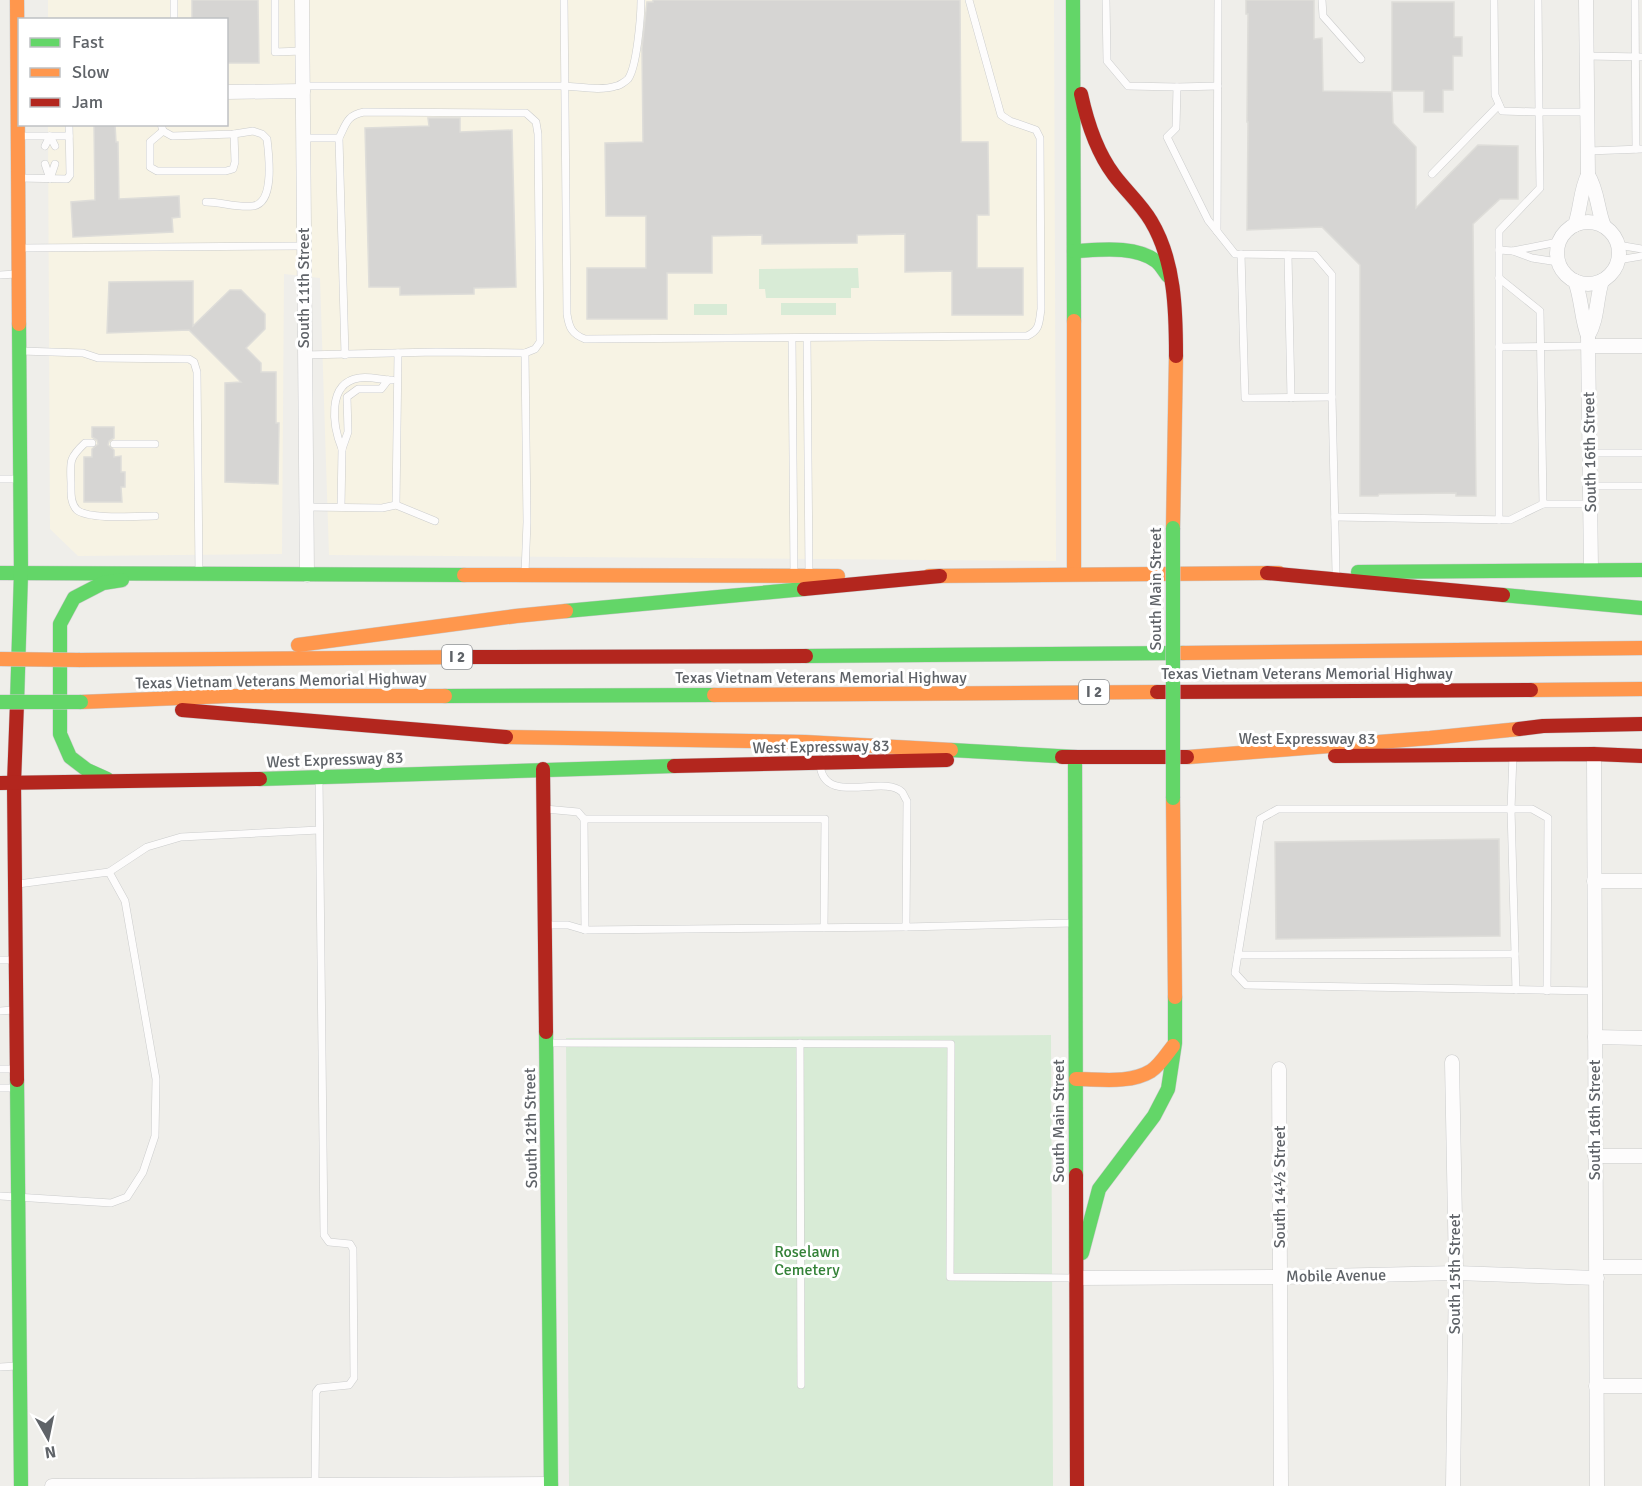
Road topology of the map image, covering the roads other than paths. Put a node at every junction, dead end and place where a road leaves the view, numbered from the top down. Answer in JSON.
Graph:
{"nodes":[{"id":1,"x":17,"y":0,"type":"edge"},
{"id":2,"x":174,"y":0,"type":"edge"},
{"id":3,"x":275,"y":0,"type":"edge"},
{"id":4,"x":302,"y":0,"type":"edge"},
{"id":5,"x":564,"y":0,"type":"edge"},
{"id":6,"x":641,"y":0,"type":"edge"},
{"id":7,"x":969,"y":0,"type":"edge"},
{"id":8,"x":1073,"y":0,"type":"edge"},
{"id":9,"x":1106,"y":0,"type":"edge"},
{"id":10,"x":1218,"y":0,"type":"edge"},
{"id":11,"x":1322,"y":0,"type":"edge"},
{"id":12,"x":1494,"y":0,"type":"edge"},
{"id":13,"x":1538,"y":0,"type":"edge"},
{"id":14,"x":1586,"y":0,"type":"edge"},
{"id":15,"x":1635,"y":0,"type":"edge"},
{"id":16,"x":174,"y":18,"type":"edge"},
{"id":17,"x":18,"y":28,"type":"edge"},
{"id":18,"x":1073,"y":48,"type":"junction"},
{"id":19,"x":303,"y":51,"type":"junction"},
{"id":20,"x":1587,"y":56,"type":"junction"},
{"id":21,"x":1639,"y":57,"type":"edge"},
{"id":22,"x":1361,"y":58,"type":"dead end"},
{"id":23,"x":565,"y":86,"type":"junction"},
{"id":24,"x":1218,"y":86,"type":"junction"},
{"id":25,"x":1177,"y":87,"type":"junction"},
{"id":26,"x":303,"y":89,"type":"junction"},
{"id":27,"x":228,"y":92,"type":"edge"},
{"id":28,"x":18,"y":95,"type":"edge"},
{"id":29,"x":1499,"y":105,"type":"junction"},
{"id":30,"x":1539,"y":112,"type":"junction"},
{"id":31,"x":1587,"y":112,"type":"junction"},
{"id":32,"x":69,"y":126,"type":"edge"},
{"id":33,"x":162,"y":128,"type":"edge"},
{"id":34,"x":234,"y":134,"type":"junction"},
{"id":35,"x":17,"y":136,"type":"junction"},
{"id":36,"x":50,"y":136,"type":"junction"},
{"id":37,"x":69,"y":136,"type":"junction"},
{"id":38,"x":303,"y":138,"type":"junction"},
{"id":39,"x":339,"y":138,"type":"junction"},
{"id":40,"x":45,"y":146,"type":"dead end"},
{"id":41,"x":55,"y":146,"type":"dead end"},
{"id":42,"x":1639,"y":149,"type":"edge"},
{"id":43,"x":1588,"y":150,"type":"junction"},
{"id":44,"x":45,"y":164,"type":"dead end"},
{"id":45,"x":55,"y":164,"type":"dead end"},
{"id":46,"x":1432,"y":174,"type":"dead end"},
{"id":47,"x":1588,"y":176,"type":"junction"},
{"id":48,"x":18,"y":178,"type":"junction"},
{"id":49,"x":51,"y":178,"type":"junction"},
{"id":50,"x":206,"y":202,"type":"dead end"},
{"id":51,"x":1575,"y":225,"type":"junction"},
{"id":52,"x":1604,"y":226,"type":"junction"},
{"id":53,"x":1217,"y":232,"type":"junction"},
{"id":54,"x":77,"y":237,"type":"dead end"},
{"id":55,"x":1558,"y":242,"type":"junction"},
{"id":56,"x":1618,"y":245,"type":"junction"},
{"id":57,"x":303,"y":246,"type":"junction"},
{"id":58,"x":18,"y":248,"type":"junction"},
{"id":59,"x":77,"y":248,"type":"junction"},
{"id":60,"x":1642,"y":249,"type":"edge"},
{"id":61,"x":1499,"y":250,"type":"junction"},
{"id":62,"x":1513,"y":250,"type":"junction"},
{"id":63,"x":1074,"y":251,"type":"junction"},
{"id":64,"x":1241,"y":254,"type":"junction"},
{"id":65,"x":1288,"y":255,"type":"junction"},
{"id":66,"x":1642,"y":256,"type":"edge"},
{"id":67,"x":1618,"y":260,"type":"junction"},
{"id":68,"x":1558,"y":262,"type":"junction"},
{"id":69,"x":0,"y":274,"type":"edge"},
{"id":70,"x":19,"y":274,"type":"junction"},
{"id":71,"x":1499,"y":278,"type":"junction"},
{"id":72,"x":1171,"y":279,"type":"junction"},
{"id":73,"x":1602,"y":280,"type":"junction"},
{"id":74,"x":1575,"y":281,"type":"junction"},
{"id":75,"x":792,"y":338,"type":"junction"},
{"id":76,"x":807,"y":338,"type":"junction"},
{"id":77,"x":1588,"y":341,"type":"junction"},
{"id":78,"x":1541,"y":346,"type":"junction"},
{"id":79,"x":1642,"y":346,"type":"edge"},
{"id":80,"x":1499,"y":347,"type":"junction"},
{"id":81,"x":19,"y":351,"type":"junction"},
{"id":82,"x":398,"y":353,"type":"junction"},
{"id":83,"x":525,"y":353,"type":"junction"},
{"id":84,"x":304,"y":355,"type":"junction"},
{"id":85,"x":345,"y":355,"type":"junction"},
{"id":86,"x":398,"y":379,"type":"junction"},
{"id":87,"x":388,"y":380,"type":"junction"},
{"id":88,"x":1332,"y":397,"type":"junction"},
{"id":89,"x":1291,"y":398,"type":"junction"},
{"id":90,"x":92,"y":443,"type":"dead end"},
{"id":91,"x":114,"y":444,"type":"dead end"},
{"id":92,"x":155,"y":444,"type":"dead end"},
{"id":93,"x":342,"y":449,"type":"junction"},
{"id":94,"x":1590,"y":453,"type":"junction"},
{"id":95,"x":1642,"y":453,"type":"edge"},
{"id":96,"x":0,"y":479,"type":"edge"},
{"id":97,"x":20,"y":479,"type":"junction"},
{"id":98,"x":1590,"y":486,"type":"junction"},
{"id":99,"x":1642,"y":486,"type":"edge"},
{"id":100,"x":1544,"y":504,"type":"junction"},
{"id":101,"x":1590,"y":504,"type":"junction"},
{"id":102,"x":396,"y":505,"type":"junction"},
{"id":103,"x":306,"y":507,"type":"junction"},
{"id":104,"x":341,"y":507,"type":"junction"},
{"id":105,"x":155,"y":516,"type":"dead end"},
{"id":106,"x":1335,"y":517,"type":"junction"},
{"id":107,"x":1499,"y":519,"type":"junction"},
{"id":108,"x":435,"y":521,"type":"dead end"},
{"id":109,"x":1592,"y":569,"type":"junction"},
{"id":110,"x":1642,"y":570,"type":"edge"},
{"id":111,"x":156,"y":572,"type":"junction"},
{"id":112,"x":1336,"y":572,"type":"junction"},
{"id":113,"x":0,"y":573,"type":"edge"},
{"id":114,"x":21,"y":573,"type":"junction"},
{"id":115,"x":199,"y":573,"type":"junction"},
{"id":116,"x":1074,"y":573,"type":"junction"},
{"id":117,"x":1267,"y":573,"type":"junction"},
{"id":118,"x":307,"y":575,"type":"junction"},
{"id":119,"x":525,"y":576,"type":"junction"},
{"id":120,"x":801,"y":576,"type":"junction"},
{"id":121,"x":940,"y":576,"type":"junction"},
{"id":122,"x":1642,"y":608,"type":"edge"},
{"id":123,"x":1642,"y":648,"type":"edge"},
{"id":124,"x":202,"y":658,"type":"junction"},
{"id":125,"x":0,"y":659,"type":"edge"},
{"id":126,"x":1642,"y":689,"type":"edge"},
{"id":127,"x":0,"y":702,"type":"edge"},
{"id":128,"x":81,"y":702,"type":"junction"},
{"id":129,"x":1642,"y":724,"type":"edge"},
{"id":130,"x":1594,"y":754,"type":"junction"},
{"id":131,"x":1513,"y":755,"type":"junction"},
{"id":132,"x":1642,"y":756,"type":"edge"},
{"id":133,"x":1075,"y":757,"type":"junction"},
{"id":134,"x":1189,"y":757,"type":"junction"},
{"id":135,"x":820,"y":763,"type":"junction"},
{"id":136,"x":543,"y":770,"type":"junction"},
{"id":137,"x":319,"y":777,"type":"junction"},
{"id":138,"x":112,"y":782,"type":"junction"},
{"id":139,"x":7,"y":783,"type":"edge"},
{"id":140,"x":544,"y":808,"type":"junction"},
{"id":141,"x":1511,"y":808,"type":"junction"},
{"id":142,"x":584,"y":819,"type":"junction"},
{"id":143,"x":320,"y":830,"type":"junction"},
{"id":144,"x":109,"y":872,"type":"junction"},
{"id":145,"x":1594,"y":881,"type":"junction"},
{"id":146,"x":1642,"y":882,"type":"edge"},
{"id":147,"x":12,"y":892,"type":"junction"},
{"id":148,"x":1076,"y":923,"type":"junction"},
{"id":149,"x":545,"y":925,"type":"junction"},
{"id":150,"x":906,"y":927,"type":"junction"},
{"id":151,"x":824,"y":928,"type":"junction"},
{"id":152,"x":585,"y":930,"type":"junction"},
{"id":153,"x":1515,"y":954,"type":"junction"},
{"id":154,"x":1238,"y":955,"type":"junction"},
{"id":155,"x":0,"y":960,"type":"edge"},
{"id":156,"x":15,"y":960,"type":"junction"},
{"id":157,"x":1516,"y":990,"type":"junction"},
{"id":158,"x":1547,"y":990,"type":"junction"},
{"id":159,"x":1595,"y":991,"type":"junction"},
{"id":160,"x":16,"y":1010,"type":"junction"},
{"id":161,"x":0,"y":1011,"type":"edge"},
{"id":162,"x":1595,"y":1037,"type":"junction"},
{"id":163,"x":1642,"y":1038,"type":"edge"},
{"id":164,"x":546,"y":1042,"type":"junction"},
{"id":165,"x":800,"y":1043,"type":"junction"},
{"id":166,"x":1175,"y":1043,"type":"junction"},
{"id":167,"x":1452,"y":1062,"type":"dead end"},
{"id":168,"x":0,"y":1069,"type":"edge"},
{"id":169,"x":17,"y":1069,"type":"junction"},
{"id":170,"x":1279,"y":1069,"type":"dead end"},
{"id":171,"x":1076,"y":1079,"type":"junction"},
{"id":172,"x":0,"y":1088,"type":"edge"},
{"id":173,"x":17,"y":1088,"type":"junction"},
{"id":174,"x":1595,"y":1156,"type":"junction"},
{"id":175,"x":1642,"y":1156,"type":"edge"},
{"id":176,"x":0,"y":1196,"type":"edge"},
{"id":177,"x":18,"y":1196,"type":"junction"},
{"id":178,"x":1642,"y":1267,"type":"edge"},
{"id":179,"x":1597,"y":1272,"type":"junction"},
{"id":180,"x":1456,"y":1273,"type":"junction"},
{"id":181,"x":1281,"y":1277,"type":"junction"},
{"id":182,"x":1075,"y":1278,"type":"junction"},
{"id":183,"x":0,"y":1366,"type":"edge"},
{"id":184,"x":20,"y":1366,"type":"junction"},
{"id":185,"x":801,"y":1385,"type":"dead end"},
{"id":186,"x":1596,"y":1386,"type":"junction"},
{"id":187,"x":1642,"y":1386,"type":"edge"},
{"id":188,"x":315,"y":1485,"type":"edge"},
{"id":189,"x":390,"y":1485,"type":"edge"},
{"id":190,"x":551,"y":1485,"type":"edge"},
{"id":191,"x":21,"y":1486,"type":"edge"},
{"id":192,"x":52,"y":1486,"type":"edge"},
{"id":193,"x":190,"y":1486,"type":"edge"},
{"id":194,"x":1077,"y":1486,"type":"edge"},
{"id":195,"x":1281,"y":1486,"type":"edge"},
{"id":196,"x":1453,"y":1486,"type":"edge"},
{"id":197,"x":1597,"y":1486,"type":"edge"}],
"edges":[{"from":1,"to":17,"type":"main road"},
{"from":2,"to":16,"type":"lane"},
{"from":3,"to":19,"type":"lane"},
{"from":4,"to":19,"type":"street","name":"South 11th Street"},
{"from":5,"to":23,"type":"lane"},
{"from":6,"to":23,"type":"lane"},
{"from":7,"to":76,"type":"lane"},
{"from":8,"to":18,"type":"main road","name":"South Main Street"},
{"from":9,"to":25,"type":"lane"},
{"from":10,"to":24,"type":"lane"},
{"from":11,"to":22,"type":"lane"},
{"from":12,"to":29,"type":"lane"},
{"from":13,"to":30,"type":"lane"},
{"from":14,"to":20,"type":"street"},
{"from":15,"to":21,"type":"lane"},
{"from":17,"to":28,"type":"main road"},
{"from":18,"to":63,"type":"main road","name":"South Main Street"},
{"from":18,"to":72,"type":"main road","name":"South Main Street"},
{"from":19,"to":26,"type":"street","name":"South 11th Street"},
{"from":20,"to":21,"type":"lane"},
{"from":20,"to":31,"type":"street"},
{"from":21,"to":42,"type":"lane"},
{"from":23,"to":26,"type":"lane"},
{"from":23,"to":75,"type":"lane"},
{"from":24,"to":25,"type":"lane"},
{"from":24,"to":53,"type":"lane"},
{"from":25,"to":53,"type":"lane"},
{"from":26,"to":27,"type":"street"},
{"from":26,"to":38,"type":"street","name":"South 11th Street"},
{"from":28,"to":35,"type":"main road"},
{"from":29,"to":30,"type":"lane"},
{"from":29,"to":46,"type":"lane"},
{"from":30,"to":31,"type":"lane"},
{"from":30,"to":61,"type":"lane"},
{"from":31,"to":43,"type":"street"},
{"from":32,"to":37,"type":"lane"},
{"from":33,"to":34,"type":"lane"},
{"from":33,"to":34,"type":"lane"},
{"from":34,"to":50,"type":"lane"},
{"from":35,"to":36,"type":"lane"},
{"from":35,"to":48,"type":"main road"},
{"from":36,"to":37,"type":"lane"},
{"from":36,"to":40,"type":"lane"},
{"from":36,"to":41,"type":"lane"},
{"from":37,"to":49,"type":"lane"},
{"from":38,"to":39,"type":"lane"},
{"from":38,"to":57,"type":"street","name":"South 11th Street"},
{"from":39,"to":83,"type":"lane"},
{"from":39,"to":85,"type":"lane"},
{"from":42,"to":43,"type":"lane"},
{"from":43,"to":47,"type":"street"},
{"from":44,"to":49,"type":"lane"},
{"from":45,"to":49,"type":"lane"},
{"from":47,"to":51,"type":"street"},
{"from":47,"to":52,"type":"street"},
{"from":48,"to":49,"type":"lane"},
{"from":48,"to":58,"type":"main road"},
{"from":51,"to":52,"type":"street"},
{"from":51,"to":55,"type":"street"},
{"from":52,"to":56,"type":"street"},
{"from":53,"to":64,"type":"lane"},
{"from":54,"to":59,"type":"lane"},
{"from":55,"to":62,"type":"lane"},
{"from":55,"to":68,"type":"street"},
{"from":56,"to":60,"type":"lane"},
{"from":56,"to":67,"type":"street"},
{"from":57,"to":59,"type":"lane"},
{"from":57,"to":84,"type":"street","name":"South 11th Street"},
{"from":58,"to":59,"type":"lane"},
{"from":58,"to":70,"type":"main road"},
{"from":61,"to":62,"type":"lane"},
{"from":61,"to":71,"type":"lane"},
{"from":62,"to":68,"type":"lane"},
{"from":63,"to":72,"type":"main road"},
{"from":63,"to":116,"type":"main road","name":"South Main Street"},
{"from":64,"to":65,"type":"lane"},
{"from":64,"to":89,"type":"lane"},
{"from":65,"to":88,"type":"lane"},
{"from":65,"to":89,"type":"lane"},
{"from":66,"to":67,"type":"lane"},
{"from":67,"to":73,"type":"street"},
{"from":68,"to":74,"type":"street"},
{"from":69,"to":70,"type":"lane"},
{"from":70,"to":81,"type":"main road"},
{"from":71,"to":78,"type":"lane"},
{"from":71,"to":80,"type":"lane"},
{"from":72,"to":166,"type":"main road","name":"South Main Street","bridge":true},
{"from":73,"to":74,"type":"street"},
{"from":73,"to":77,"type":"street"},
{"from":74,"to":77,"type":"street"},
{"from":75,"to":76,"type":"lane"},
{"from":75,"to":120,"type":"lane"},
{"from":76,"to":120,"type":"lane"},
{"from":77,"to":78,"type":"lane"},
{"from":77,"to":79,"type":"street"},
{"from":77,"to":94,"type":"street","name":"South 16th Street"},
{"from":78,"to":80,"type":"lane"},
{"from":78,"to":100,"type":"lane"},
{"from":80,"to":107,"type":"lane"},
{"from":81,"to":97,"type":"main road"},
{"from":81,"to":115,"type":"lane"},
{"from":82,"to":83,"type":"lane"},
{"from":82,"to":85,"type":"lane"},
{"from":82,"to":86,"type":"lane"},
{"from":83,"to":119,"type":"lane"},
{"from":84,"to":85,"type":"lane"},
{"from":84,"to":103,"type":"street","name":"South 11th Street"},
{"from":86,"to":87,"type":"lane"},
{"from":86,"to":102,"type":"lane"},
{"from":87,"to":93,"type":"lane"},
{"from":87,"to":93,"type":"lane"},
{"from":88,"to":89,"type":"lane"},
{"from":88,"to":106,"type":"lane"},
{"from":90,"to":105,"type":"lane"},
{"from":91,"to":92,"type":"lane"},
{"from":93,"to":104,"type":"lane"},
{"from":94,"to":95,"type":"lane"},
{"from":94,"to":98,"type":"street","name":"South 16th Street"},
{"from":96,"to":97,"type":"lane"},
{"from":97,"to":114,"type":"main road"},
{"from":98,"to":99,"type":"lane"},
{"from":98,"to":101,"type":"street","name":"South 16th Street"},
{"from":100,"to":101,"type":"lane"},
{"from":100,"to":107,"type":"lane"},
{"from":101,"to":109,"type":"street","name":"South 16th Street"},
{"from":102,"to":104,"type":"lane"},
{"from":102,"to":108,"type":"lane"},
{"from":103,"to":104,"type":"lane"},
{"from":103,"to":118,"type":"street","name":"South 11th Street"},
{"from":106,"to":107,"type":"lane"},
{"from":106,"to":112,"type":"lane"},
{"from":109,"to":110,"type":"main road"},
{"from":109,"to":112,"type":"main road"},
{"from":111,"to":114,"type":"main road"},
{"from":111,"to":115,"type":"main road"},
{"from":111,"to":138,"type":"main road"},
{"from":112,"to":117,"type":"main road"},
{"from":113,"to":114,"type":"main road"},
{"from":114,"to":139,"type":"main road"},
{"from":115,"to":118,"type":"main road"},
{"from":116,"to":117,"type":"main road"},
{"from":116,"to":121,"type":"main road"},
{"from":117,"to":122,"type":"main road"},
{"from":118,"to":119,"type":"main road"},
{"from":119,"to":120,"type":"main road"},
{"from":120,"to":121,"type":"main road"},
{"from":121,"to":124,"type":"main road"},
{"from":123,"to":124,"type":"main road","name":"Texas Vietnam Veterans Memorial Highway","number":"I 2"},
{"from":124,"to":125,"type":"main road","name":"Texas Vietnam Veterans Memorial Highway","number":"I 2","bridge":true},
{"from":126,"to":128,"type":"main road","name":"Texas Vietnam Veterans Memorial Highway","number":"I 2"},
{"from":127,"to":128,"type":"main road","name":"Texas Vietnam Veterans Memorial Highway","number":"I 2","bridge":true},
{"from":128,"to":133,"type":"main road"},
{"from":129,"to":134,"type":"main road"},
{"from":130,"to":131,"type":"main road","name":"West Expressway 83"},
{"from":130,"to":132,"type":"main road","name":"West Expressway 83"},
{"from":130,"to":145,"type":"street","name":"South 16th Street"},
{"from":131,"to":134,"type":"main road","name":"West Expressway 83"},
{"from":131,"to":141,"type":"lane"},
{"from":133,"to":134,"type":"main road","name":"West Expressway 83"},
{"from":133,"to":135,"type":"main road","name":"West Expressway 83"},
{"from":133,"to":148,"type":"main road","name":"South Main Street"},
{"from":135,"to":136,"type":"main road","name":"West Expressway 83"},
{"from":135,"to":150,"type":"lane"},
{"from":136,"to":137,"type":"main road","name":"West Expressway 83"},
{"from":136,"to":140,"type":"main road","name":"South 12th Street"},
{"from":137,"to":138,"type":"main road","name":"West Expressway 83"},
{"from":137,"to":143,"type":"lane"},
{"from":138,"to":139,"type":"main road","name":"West Expressway 83"},
{"from":139,"to":147,"type":"main road"},
{"from":140,"to":142,"type":"lane"},
{"from":140,"to":149,"type":"main road","name":"South 12th Street"},
{"from":141,"to":153,"type":"lane"},
{"from":141,"to":154,"type":"lane"},
{"from":141,"to":158,"type":"lane"},
{"from":142,"to":151,"type":"lane"},
{"from":142,"to":152,"type":"lane"},
{"from":143,"to":144,"type":"lane"},
{"from":143,"to":188,"type":"lane"},
{"from":144,"to":147,"type":"lane"},
{"from":144,"to":177,"type":"lane"},
{"from":145,"to":146,"type":"street"},
{"from":145,"to":159,"type":"street","name":"South 16th Street"},
{"from":147,"to":156,"type":"main road"},
{"from":148,"to":150,"type":"lane"},
{"from":148,"to":171,"type":"main road","name":"South Main Street"},
{"from":149,"to":152,"type":"lane"},
{"from":149,"to":164,"type":"main road","name":"South 12th Street"},
{"from":150,"to":151,"type":"lane"},
{"from":151,"to":152,"type":"lane"},
{"from":153,"to":154,"type":"lane"},
{"from":153,"to":157,"type":"lane"},
{"from":154,"to":157,"type":"lane"},
{"from":155,"to":156,"type":"lane"},
{"from":156,"to":160,"type":"main road"},
{"from":157,"to":158,"type":"lane"},
{"from":158,"to":159,"type":"lane"},
{"from":159,"to":162,"type":"street","name":"South 16th Street"},
{"from":160,"to":161,"type":"lane"},
{"from":160,"to":169,"type":"main road"},
{"from":162,"to":163,"type":"street"},
{"from":162,"to":174,"type":"street","name":"South 16th Street"},
{"from":164,"to":165,"type":"lane"},
{"from":164,"to":190,"type":"main road","name":"South 12th Street"},
{"from":165,"to":182,"type":"lane"},
{"from":165,"to":185,"type":"lane"},
{"from":166,"to":171,"type":"main road"},
{"from":166,"to":182,"type":"main road","name":"South Main Street"},
{"from":167,"to":180,"type":"street","name":"South 15th Street"},
{"from":168,"to":169,"type":"lane"},
{"from":169,"to":173,"type":"main road"},
{"from":170,"to":181,"type":"street","name":"South 14½ Street"},
{"from":171,"to":182,"type":"main road","name":"South Main Street"},
{"from":172,"to":173,"type":"lane"},
{"from":173,"to":177,"type":"main road"},
{"from":174,"to":175,"type":"street"},
{"from":174,"to":179,"type":"street","name":"South 16th Street"},
{"from":176,"to":177,"type":"lane"},
{"from":177,"to":184,"type":"main road"},
{"from":178,"to":179,"type":"street","name":"Mobile Avenue"},
{"from":179,"to":180,"type":"street","name":"Mobile Avenue"},
{"from":179,"to":186,"type":"street","name":"South 16th Street"},
{"from":180,"to":181,"type":"street","name":"Mobile Avenue"},
{"from":180,"to":196,"type":"street","name":"South 15th Street"},
{"from":181,"to":182,"type":"street","name":"Mobile Avenue"},
{"from":181,"to":195,"type":"street","name":"South 14½ Street"},
{"from":182,"to":194,"type":"main road","name":"South Main Street"},
{"from":183,"to":184,"type":"lane"},
{"from":184,"to":191,"type":"main road"},
{"from":186,"to":187,"type":"street"},
{"from":186,"to":197,"type":"street","name":"South 16th Street"},
{"from":188,"to":189,"type":"street"},
{"from":188,"to":193,"type":"street"},
{"from":189,"to":190,"type":"street"},
{"from":192,"to":193,"type":"street"}]}
